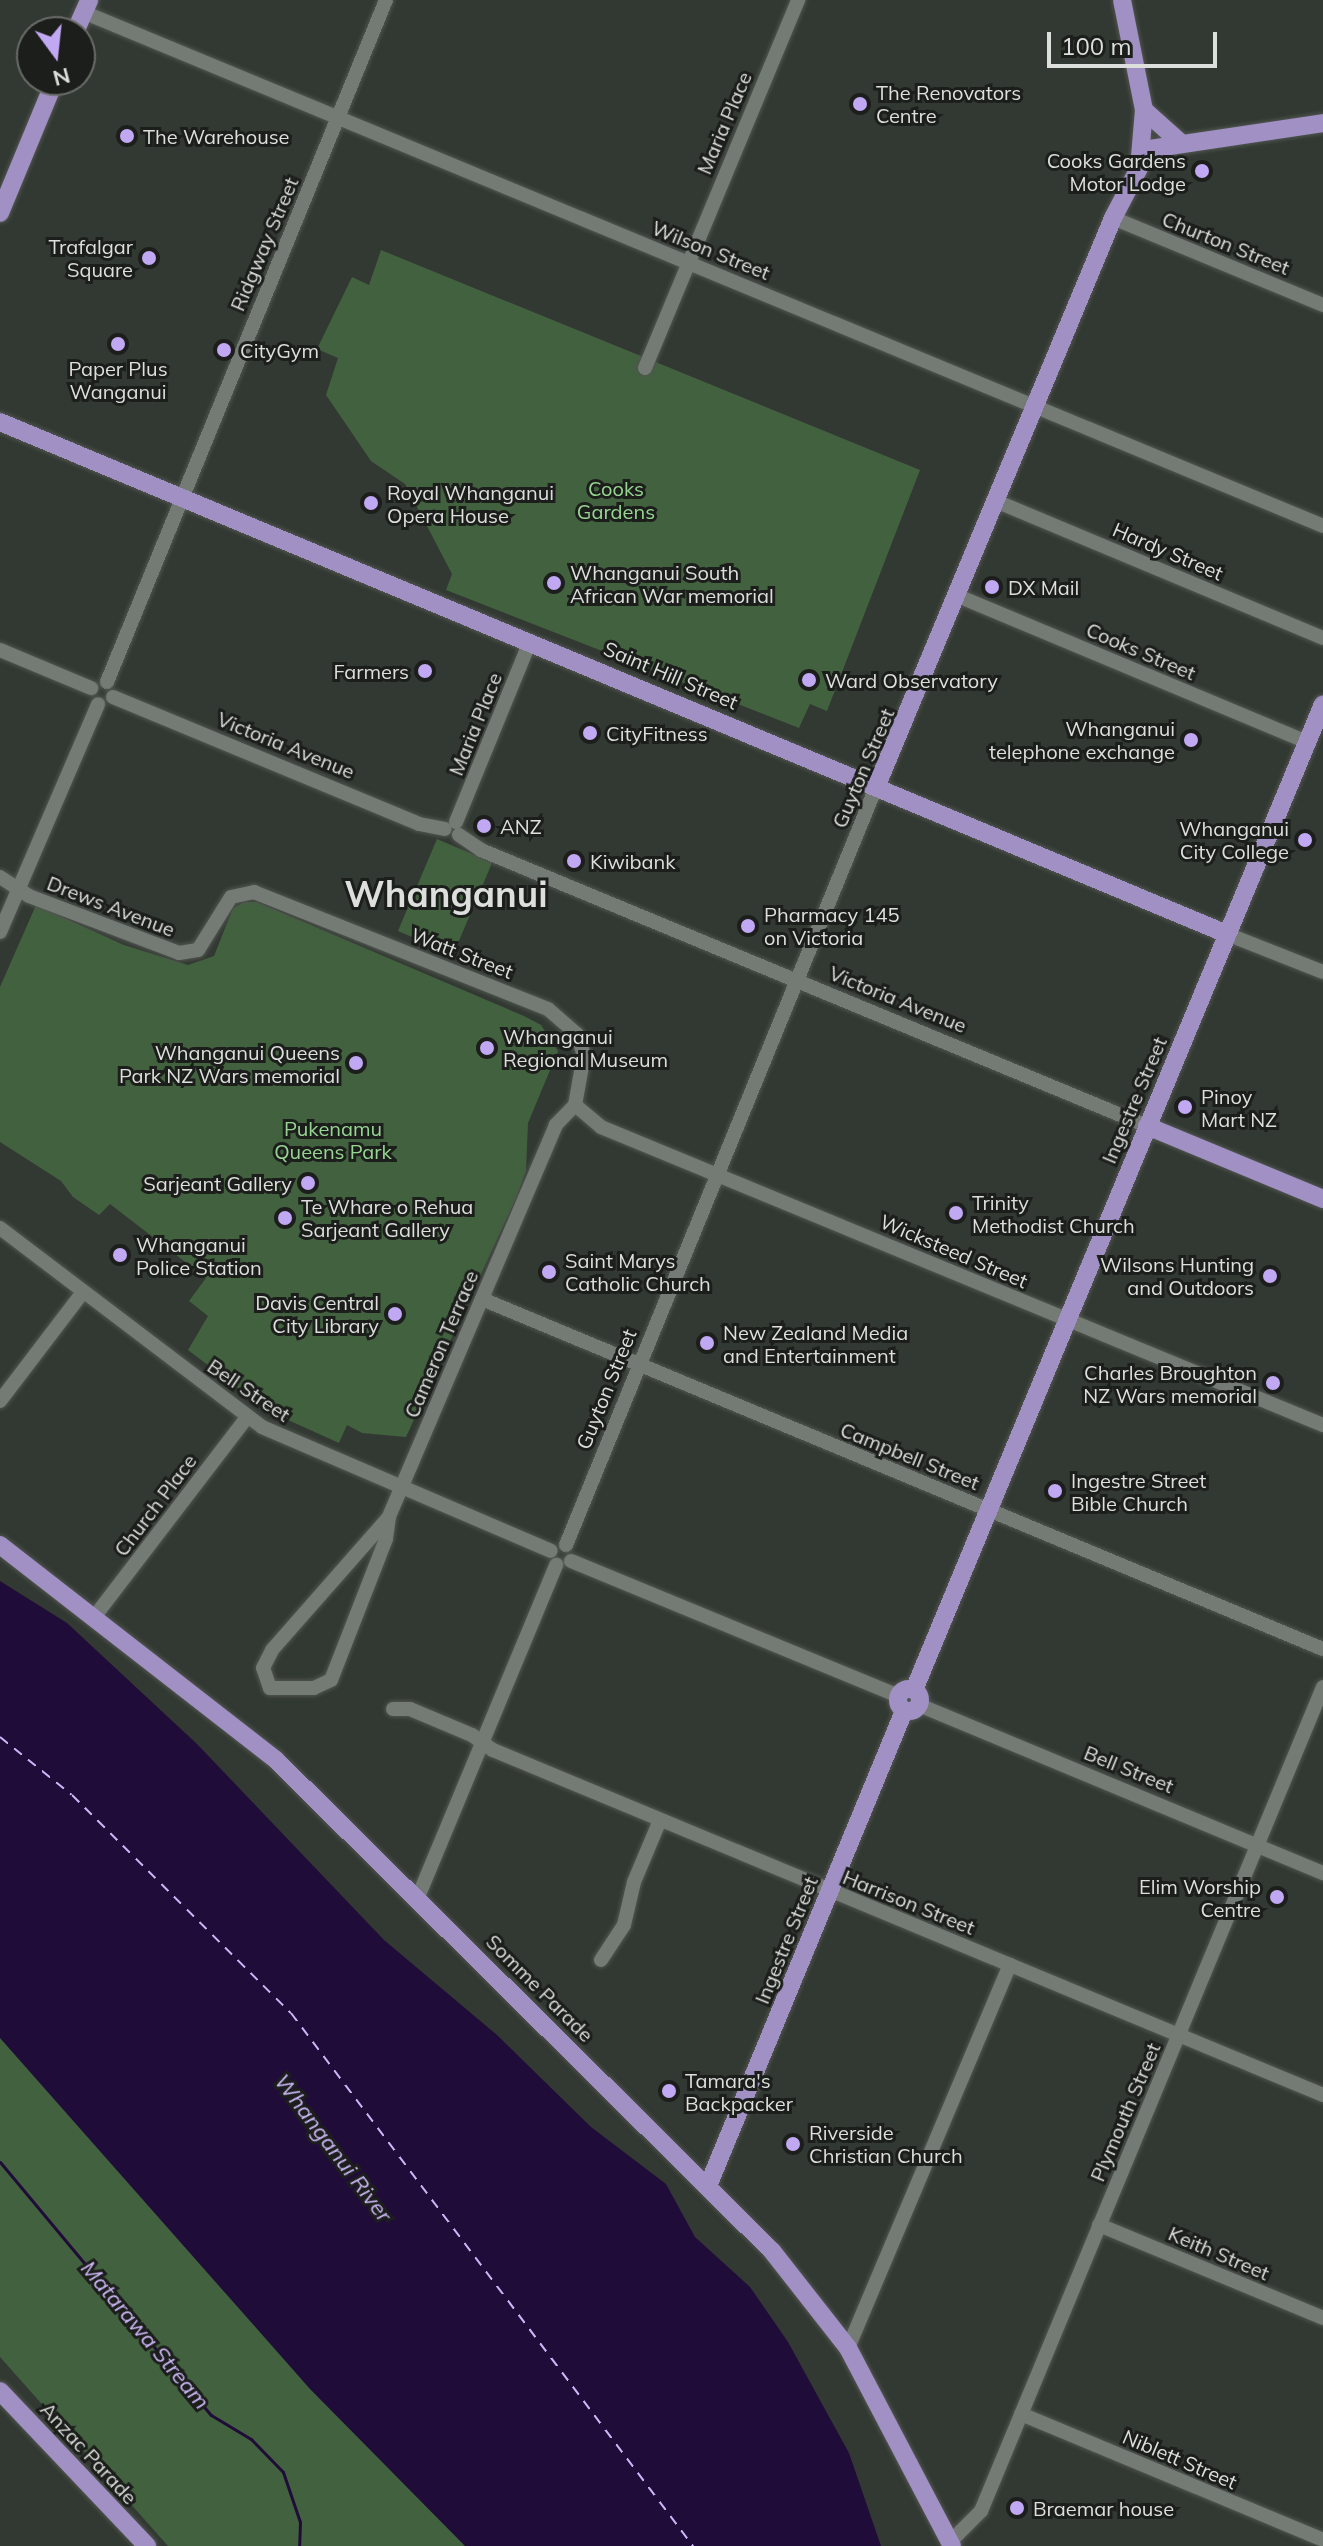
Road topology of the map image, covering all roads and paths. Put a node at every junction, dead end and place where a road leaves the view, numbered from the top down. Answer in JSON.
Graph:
{"nodes":[{"id":1,"x":386,"y":0,"type":"edge"},
{"id":2,"x":798,"y":0,"type":"edge"},
{"id":3,"x":1122,"y":0,"type":"edge"},
{"id":4,"x":86,"y":6,"type":"edge"},
{"id":5,"x":48,"y":96,"type":"edge"},
{"id":6,"x":1144,"y":110,"type":"junction"},
{"id":7,"x":338,"y":118,"type":"junction"},
{"id":8,"x":1323,"y":123,"type":"edge"},
{"id":9,"x":1182,"y":144,"type":"junction"},
{"id":10,"x":1143,"y":150,"type":"junction"},
{"id":11,"x":0,"y":213,"type":"edge"},
{"id":12,"x":1113,"y":218,"type":"junction"},
{"id":13,"x":688,"y":263,"type":"junction"},
{"id":14,"x":1323,"y":305,"type":"edge"},
{"id":15,"x":645,"y":368,"type":"dead end"},
{"id":16,"x":1037,"y":407,"type":"junction"},
{"id":17,"x":0,"y":422,"type":"edge"},
{"id":18,"x":182,"y":498,"type":"junction"},
{"id":19,"x":998,"y":502,"type":"junction"},
{"id":20,"x":1323,"y":526,"type":"edge"},
{"id":21,"x":958,"y":596,"type":"junction"},
{"id":22,"x":1323,"y":638,"type":"edge"},
{"id":23,"x":530,"y":642,"type":"junction"},
{"id":24,"x":0,"y":650,"type":"edge"},
{"id":25,"x":107,"y":682,"type":"junction"},
{"id":26,"x":91,"y":688,"type":"junction"},
{"id":27,"x":113,"y":697,"type":"junction"},
{"id":28,"x":98,"y":704,"type":"junction"},
{"id":29,"x":1323,"y":704,"type":"edge"},
{"id":30,"x":1307,"y":742,"type":"junction"},
{"id":31,"x":877,"y":785,"type":"junction"},
{"id":32,"x":453,"y":829,"type":"junction"},
{"id":33,"x":0,"y":877,"type":"edge"},
{"id":34,"x":18,"y":888,"type":"junction"},
{"id":35,"x":231,"y":897,"type":"joint"},
{"id":36,"x":0,"y":932,"type":"edge"},
{"id":37,"x":1227,"y":934,"type":"junction"},
{"id":38,"x":1323,"y":972,"type":"edge"},
{"id":39,"x":798,"y":982,"type":"junction"},
{"id":40,"x":580,"y":1039,"type":"joint"},
{"id":41,"x":575,"y":1105,"type":"junction"},
{"id":42,"x":1147,"y":1126,"type":"junction"},
{"id":43,"x":718,"y":1175,"type":"junction"},
{"id":44,"x":1323,"y":1199,"type":"edge"},
{"id":45,"x":0,"y":1228,"type":"edge"},
{"id":46,"x":83,"y":1292,"type":"junction"},
{"id":47,"x":482,"y":1299,"type":"junction"},
{"id":48,"x":1066,"y":1320,"type":"junction"},
{"id":49,"x":639,"y":1365,"type":"junction"},
{"id":50,"x":0,"y":1401,"type":"edge"},
{"id":51,"x":247,"y":1417,"type":"junction"},
{"id":52,"x":1323,"y":1425,"type":"edge"},
{"id":53,"x":401,"y":1489,"type":"junction"},
{"id":54,"x":987,"y":1510,"type":"junction"},
{"id":55,"x":389,"y":1517,"type":"junction"},
{"id":56,"x":0,"y":1545,"type":"edge"},
{"id":57,"x":566,"y":1545,"type":"junction"},
{"id":58,"x":553,"y":1558,"type":"junction"},
{"id":59,"x":571,"y":1561,"type":"junction"},
{"id":60,"x":95,"y":1616,"type":"junction"},
{"id":61,"x":1323,"y":1649,"type":"edge"},
{"id":62,"x":1323,"y":1687,"type":"edge"},
{"id":63,"x":909,"y":1700,"type":"junction"},
{"id":64,"x":393,"y":1709,"type":"dead end"},
{"id":65,"x":483,"y":1743,"type":"junction"},
{"id":66,"x":660,"y":1820,"type":"junction"},
{"id":67,"x":1257,"y":1845,"type":"junction"},
{"id":68,"x":1323,"y":1873,"type":"edge"},
{"id":69,"x":830,"y":1891,"type":"junction"},
{"id":70,"x":418,"y":1897,"type":"junction"},
{"id":71,"x":601,"y":1960,"type":"dead end"},
{"id":72,"x":1010,"y":1965,"type":"junction"},
{"id":73,"x":1179,"y":2036,"type":"junction"},
{"id":74,"x":1323,"y":2095,"type":"edge"},
{"id":75,"x":708,"y":2186,"type":"junction"},
{"id":76,"x":1099,"y":2225,"type":"junction"},
{"id":77,"x":1323,"y":2318,"type":"edge"},
{"id":78,"x":848,"y":2348,"type":"junction"},
{"id":79,"x":0,"y":2391,"type":"edge"},
{"id":80,"x":1021,"y":2414,"type":"junction"},
{"id":81,"x":1323,"y":2540,"type":"edge"},
{"id":82,"x":951,"y":2544,"type":"edge"},
{"id":83,"x":145,"y":2546,"type":"edge"}],
"edges":[{"from":1,"to":7,"type":"street","name":"Ridgway Street"},
{"from":2,"to":13,"type":"street","name":"Maria Place"},
{"from":3,"to":6,"type":"main road","name":"Guyton Street"},
{"from":4,"to":7,"type":"street","name":"Wilson Street"},
{"from":5,"to":11,"type":"main road"},
{"from":6,"to":9,"type":"main road"},
{"from":6,"to":10,"type":"main road","name":"Guyton Street"},
{"from":7,"to":13,"type":"street","name":"Wilson Street"},
{"from":7,"to":18,"type":"street","name":"Ridgway Street"},
{"from":8,"to":9,"type":"main road"},
{"from":9,"to":10,"type":"main road"},
{"from":10,"to":12,"type":"main road","name":"Guyton Street"},
{"from":12,"to":14,"type":"street","name":"Churton Street"},
{"from":12,"to":16,"type":"main road","name":"Guyton Street"},
{"from":13,"to":15,"type":"street","name":"Maria Place"},
{"from":13,"to":16,"type":"street","name":"Wilson Street"},
{"from":16,"to":19,"type":"main road","name":"Guyton Street"},
{"from":16,"to":20,"type":"street","name":"Wilson Street"},
{"from":17,"to":18,"type":"main road","name":"Saint Hill Street"},
{"from":18,"to":23,"type":"main road","name":"Saint Hill Street"},
{"from":18,"to":25,"type":"street","name":"Ridgway Street"},
{"from":19,"to":21,"type":"main road","name":"Guyton Street"},
{"from":19,"to":22,"type":"street","name":"Hardy Street"},
{"from":21,"to":30,"type":"street","name":"Cooks Street"},
{"from":21,"to":31,"type":"main road","name":"Guyton Street"},
{"from":23,"to":31,"type":"main road","name":"Saint Hill Street"},
{"from":23,"to":32,"type":"street","name":"Maria Place"},
{"from":24,"to":26,"type":"street"},
{"from":25,"to":26,"type":"street"},
{"from":25,"to":27,"type":"street"},
{"from":26,"to":28,"type":"street"},
{"from":27,"to":28,"type":"street"},
{"from":27,"to":32,"type":"street","name":"Victoria Avenue"},
{"from":28,"to":34,"type":"street"},
{"from":29,"to":30,"type":"main road","name":"Ingestre Street"},
{"from":30,"to":37,"type":"main road","name":"Ingestre Street"},
{"from":31,"to":37,"type":"main road","name":"Saint Hill Street"},
{"from":31,"to":39,"type":"street","name":"Guyton Street"},
{"from":32,"to":39,"type":"street","name":"Victoria Avenue"},
{"from":33,"to":34,"type":"street","name":"Drews Avenue"},
{"from":34,"to":35,"type":"street","name":"Drews Avenue"},
{"from":34,"to":36,"type":"street"},
{"from":35,"to":40,"type":"street","name":"Watt Street"},
{"from":37,"to":38,"type":"street","name":"Saint Hill Street"},
{"from":37,"to":42,"type":"main road","name":"Ingestre Street"},
{"from":39,"to":42,"type":"street","name":"Victoria Avenue"},
{"from":39,"to":43,"type":"street","name":"Guyton Street"},
{"from":40,"to":41,"type":"street","name":"Cameron Terrace"},
{"from":41,"to":43,"type":"street","name":"Wicksteed Street"},
{"from":41,"to":47,"type":"street","name":"Cameron Terrace"},
{"from":42,"to":44,"type":"main road","name":"Victoria Avenue"},
{"from":42,"to":48,"type":"main road","name":"Ingestre Street"},
{"from":43,"to":48,"type":"street","name":"Wicksteed Street"},
{"from":43,"to":49,"type":"street","name":"Guyton Street"},
{"from":45,"to":46,"type":"street","name":"Bell Street"},
{"from":46,"to":50,"type":"street"},
{"from":46,"to":51,"type":"street","name":"Bell Street"},
{"from":47,"to":49,"type":"street","name":"Campbell Street"},
{"from":47,"to":53,"type":"street","name":"Cameron Terrace"},
{"from":48,"to":52,"type":"street","name":"Wicksteed Street"},
{"from":48,"to":54,"type":"main road","name":"Ingestre Street"},
{"from":49,"to":54,"type":"street","name":"Campbell Street"},
{"from":49,"to":57,"type":"street","name":"Guyton Street"},
{"from":51,"to":53,"type":"street","name":"Bell Street"},
{"from":51,"to":60,"type":"street","name":"Church Place"},
{"from":53,"to":55,"type":"street","name":"Cameron Terrace"},
{"from":53,"to":58,"type":"street","name":"Bell Street"},
{"from":54,"to":61,"type":"street","name":"Campbell Street"},
{"from":54,"to":63,"type":"main road","name":"Ingestre Street"},
{"from":55,"to":55,"type":"street"},
{"from":56,"to":60,"type":"main road","name":"Somme Parade"},
{"from":57,"to":58,"type":"street"},
{"from":57,"to":59,"type":"street"},
{"from":58,"to":59,"type":"street"},
{"from":58,"to":65,"type":"street"},
{"from":59,"to":63,"type":"street","name":"Bell Street"},
{"from":60,"to":70,"type":"main road","name":"Somme Parade"},
{"from":62,"to":67,"type":"street","name":"Plymouth Street"},
{"from":63,"to":67,"type":"street","name":"Bell Street"},
{"from":63,"to":69,"type":"main road","name":"Ingestre Street"},
{"from":64,"to":65,"type":"street","name":"Harrison Street"},
{"from":65,"to":66,"type":"street","name":"Harrison Street"},
{"from":65,"to":70,"type":"street"},
{"from":66,"to":69,"type":"street","name":"Harrison Street"},
{"from":66,"to":71,"type":"street"},
{"from":67,"to":68,"type":"street","name":"Bell Street"},
{"from":67,"to":73,"type":"street","name":"Plymouth Street"},
{"from":69,"to":72,"type":"street","name":"Harrison Street"},
{"from":69,"to":75,"type":"main road","name":"Ingestre Street"},
{"from":70,"to":75,"type":"main road","name":"Somme Parade"},
{"from":72,"to":73,"type":"street","name":"Harrison Street"},
{"from":72,"to":78,"type":"street"},
{"from":73,"to":74,"type":"street","name":"Harrison Street"},
{"from":73,"to":76,"type":"street","name":"Plymouth Street"},
{"from":75,"to":78,"type":"main road","name":"Somme Parade"},
{"from":76,"to":77,"type":"street","name":"Keith Street"},
{"from":76,"to":80,"type":"street","name":"Plymouth Street"},
{"from":78,"to":82,"type":"main road","name":"Somme Parade"},
{"from":79,"to":83,"type":"main road","name":"Anzac Parade"},
{"from":80,"to":81,"type":"street","name":"Niblett Street"},
{"from":80,"to":82,"type":"street","name":"Plymouth Street"}]}
